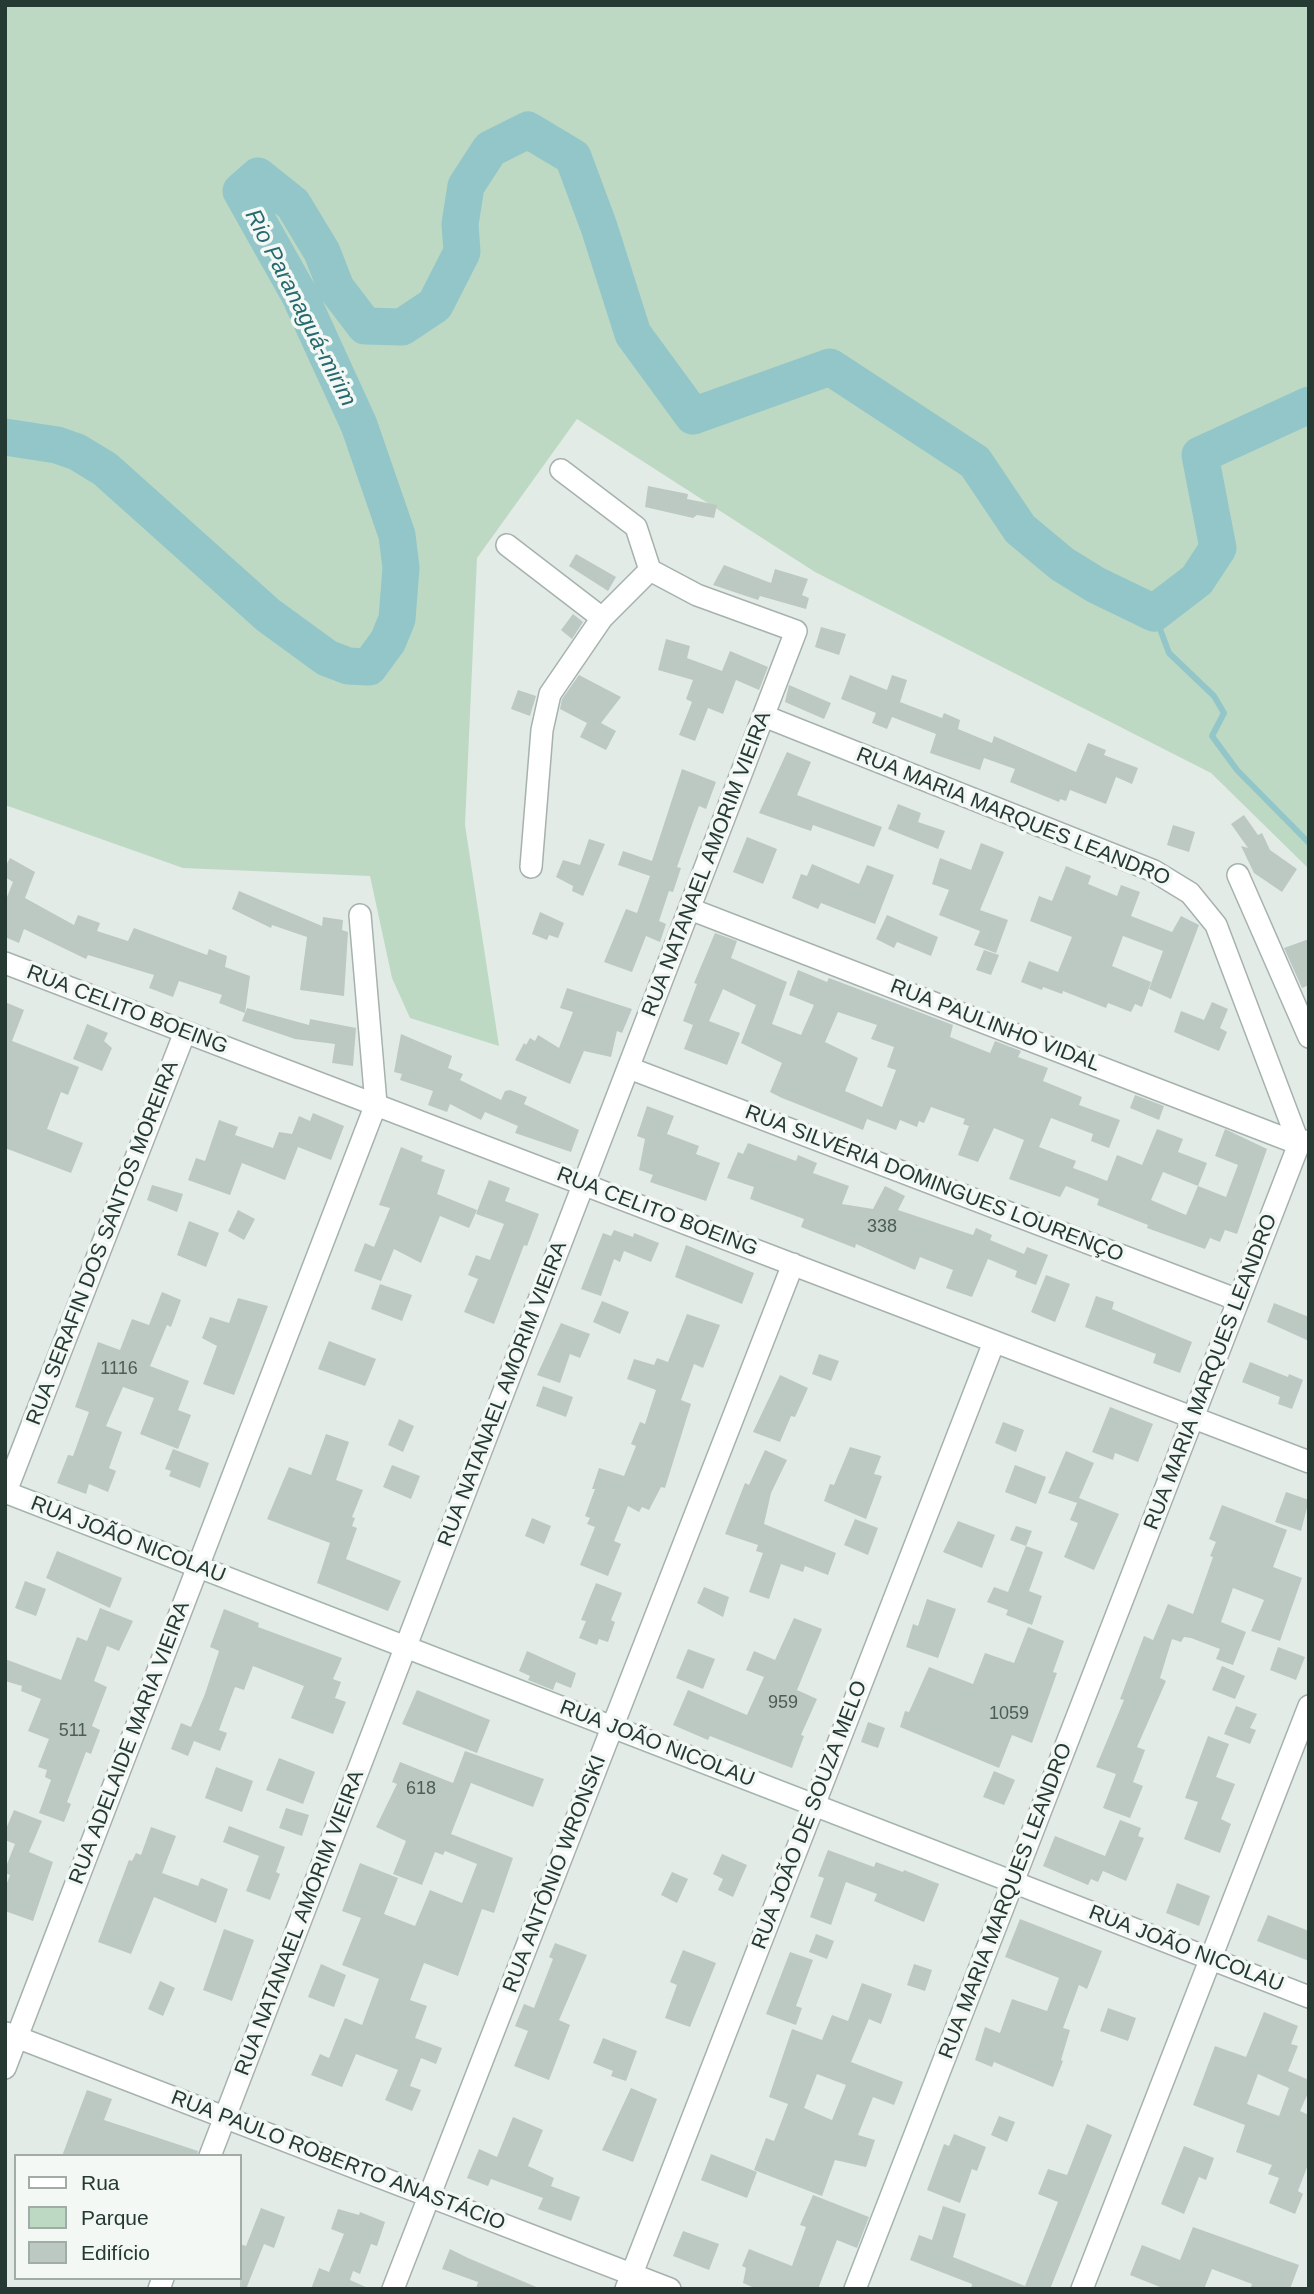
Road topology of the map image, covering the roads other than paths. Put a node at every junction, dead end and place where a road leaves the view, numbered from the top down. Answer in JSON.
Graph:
{"nodes":[{"id":1,"x":561,"y":470,"type":"dead end"},
{"id":2,"x":507,"y":545,"type":"dead end"},
{"id":3,"x":650,"y":570,"type":"junction"},
{"id":4,"x":602,"y":618,"type":"junction"},
{"id":5,"x":764,"y":716,"type":"junction"},
{"id":6,"x":531,"y":867,"type":"dead end"},
{"id":7,"x":1238,"y":875,"type":"dead end"},
{"id":8,"x":690,"y":909,"type":"junction"},
{"id":9,"x":360,"y":915,"type":"dead end"},
{"id":10,"x":5,"y":963,"type":"edge"},
{"id":11,"x":185,"y":1032,"type":"junction"},
{"id":12,"x":1309,"y":1037,"type":"edge"},
{"id":13,"x":629,"y":1068,"type":"junction"},
{"id":14,"x":376,"y":1104,"type":"junction"},
{"id":15,"x":1304,"y":1142,"type":"edge"},
{"id":16,"x":584,"y":1184,"type":"junction"},
{"id":17,"x":793,"y":1264,"type":"junction"},
{"id":18,"x":1238,"y":1300,"type":"junction"},
{"id":19,"x":994,"y":1342,"type":"junction"},
{"id":20,"x":1193,"y":1418,"type":"junction"},
{"id":21,"x":1309,"y":1462,"type":"edge"},
{"id":22,"x":6,"y":1493,"type":"edge"},
{"id":23,"x":198,"y":1567,"type":"junction"},
{"id":24,"x":406,"y":1647,"type":"junction"},
{"id":25,"x":1309,"y":1706,"type":"edge"},
{"id":26,"x":612,"y":1727,"type":"junction"},
{"id":27,"x":814,"y":1805,"type":"junction"},
{"id":28,"x":1013,"y":1882,"type":"junction"},
{"id":29,"x":1210,"y":1959,"type":"junction"},
{"id":30,"x":1309,"y":1997,"type":"edge"},
{"id":31,"x":11,"y":2035,"type":"edge"},
{"id":32,"x":5,"y":2068,"type":"edge"},
{"id":33,"x":225,"y":2117,"type":"junction"},
{"id":34,"x":211,"y":2154,"type":"edge"},
{"id":35,"x":429,"y":2196,"type":"junction"},
{"id":36,"x":629,"y":2281,"type":"edge"},
{"id":37,"x":393,"y":2289,"type":"edge"},
{"id":38,"x":670,"y":2289,"type":"edge"},
{"id":39,"x":855,"y":2289,"type":"edge"},
{"id":40,"x":1082,"y":2289,"type":"edge"}],
"edges":[{"from":1,"to":3,"type":"street"},
{"from":2,"to":4,"type":"street"},
{"from":3,"to":4,"type":"street"},
{"from":3,"to":5,"type":"street","name":"RUA NATANAEL AMORIM VIEIRA"},
{"from":4,"to":6,"type":"street"},
{"from":5,"to":8,"type":"street","name":"RUA NATANAEL AMORIM VIEIRA"},
{"from":5,"to":15,"type":"street","name":"RUA MARIA MARQUES LEANDRO"},
{"from":7,"to":12,"type":"street"},
{"from":8,"to":13,"type":"street","name":"RUA NATANAEL AMORIM VIEIRA"},
{"from":8,"to":15,"type":"street","name":"RUA PAULINHO VIDAL"},
{"from":9,"to":14,"type":"street"},
{"from":10,"to":11,"type":"street","name":"RUA CELITO BOEING"},
{"from":11,"to":14,"type":"street","name":"RUA CELITO BOEING"},
{"from":11,"to":22,"type":"street","name":"RUA SERAFIN DOS SANTOS MOREIRA"},
{"from":13,"to":16,"type":"street","name":"RUA NATANAEL AMORIM VIEIRA"},
{"from":13,"to":18,"type":"street","name":"RUA SILVÉRIA DOMINGUES LOURENÇO"},
{"from":14,"to":16,"type":"street","name":"RUA CELITO BOEING"},
{"from":14,"to":23,"type":"street","name":"RUA ADELAIDE MARIA VIEIRA"},
{"from":15,"to":18,"type":"street","name":"RUA MARIA MARQUES LEANDRO"},
{"from":16,"to":17,"type":"street","name":"RUA CELITO BOEING"},
{"from":16,"to":24,"type":"street","name":"RUA NATANAEL AMORIM VIEIRA"},
{"from":17,"to":19,"type":"street","name":"RUA CELITO BOEING"},
{"from":17,"to":26,"type":"street","name":"RUA ANTÔNIO WRONSKI"},
{"from":18,"to":20,"type":"street","name":"RUA MARIA MARQUES LEANDRO"},
{"from":19,"to":20,"type":"street","name":"RUA CELITO BOEING"},
{"from":19,"to":27,"type":"street","name":"RUA JOÃO DE SOUZA MELO"},
{"from":20,"to":21,"type":"street","name":"RUA CELITO BOEING"},
{"from":20,"to":28,"type":"street","name":"RUA MARIA MARQUES LEANDRO"},
{"from":22,"to":23,"type":"street","name":"RUA JOÃO NICOLAU"},
{"from":23,"to":24,"type":"street","name":"RUA JOÃO NICOLAU"},
{"from":23,"to":31,"type":"street","name":"RUA ADELAIDE MARIA VIEIRA"},
{"from":24,"to":26,"type":"street","name":"RUA JOÃO NICOLAU"},
{"from":24,"to":33,"type":"street","name":"RUA NATANAEL AMORIM VIEIRA"},
{"from":25,"to":29,"type":"street"},
{"from":26,"to":27,"type":"street","name":"RUA JOÃO NICOLAU"},
{"from":26,"to":35,"type":"street","name":"RUA ANTÔNIO WRONSKI"},
{"from":27,"to":28,"type":"street","name":"RUA JOÃO NICOLAU"},
{"from":27,"to":36,"type":"street","name":"RUA JOÃO DE SOUZA MELO"},
{"from":28,"to":29,"type":"street","name":"RUA JOÃO NICOLAU"},
{"from":28,"to":39,"type":"street","name":"RUA MARIA MARQUES LEANDRO"},
{"from":29,"to":30,"type":"street","name":"RUA JOÃO NICOLAU"},
{"from":29,"to":40,"type":"street"},
{"from":31,"to":32,"type":"street","name":"RUA ADELAIDE MARIA VIEIRA"},
{"from":31,"to":33,"type":"street","name":"RUA PAULO ROBERTO ANASTÁCIO"},
{"from":33,"to":34,"type":"street","name":"RUA NATANAEL AMORIM VIEIRA"},
{"from":33,"to":35,"type":"street","name":"RUA PAULO ROBERTO ANASTÁCIO"},
{"from":35,"to":36,"type":"street","name":"RUA PAULO ROBERTO ANASTÁCIO"},
{"from":35,"to":37,"type":"street","name":"RUA ANTÔNIO WRONSKI"},
{"from":36,"to":38,"type":"street","name":"RUA PAULO ROBERTO ANASTÁCIO"}]}
